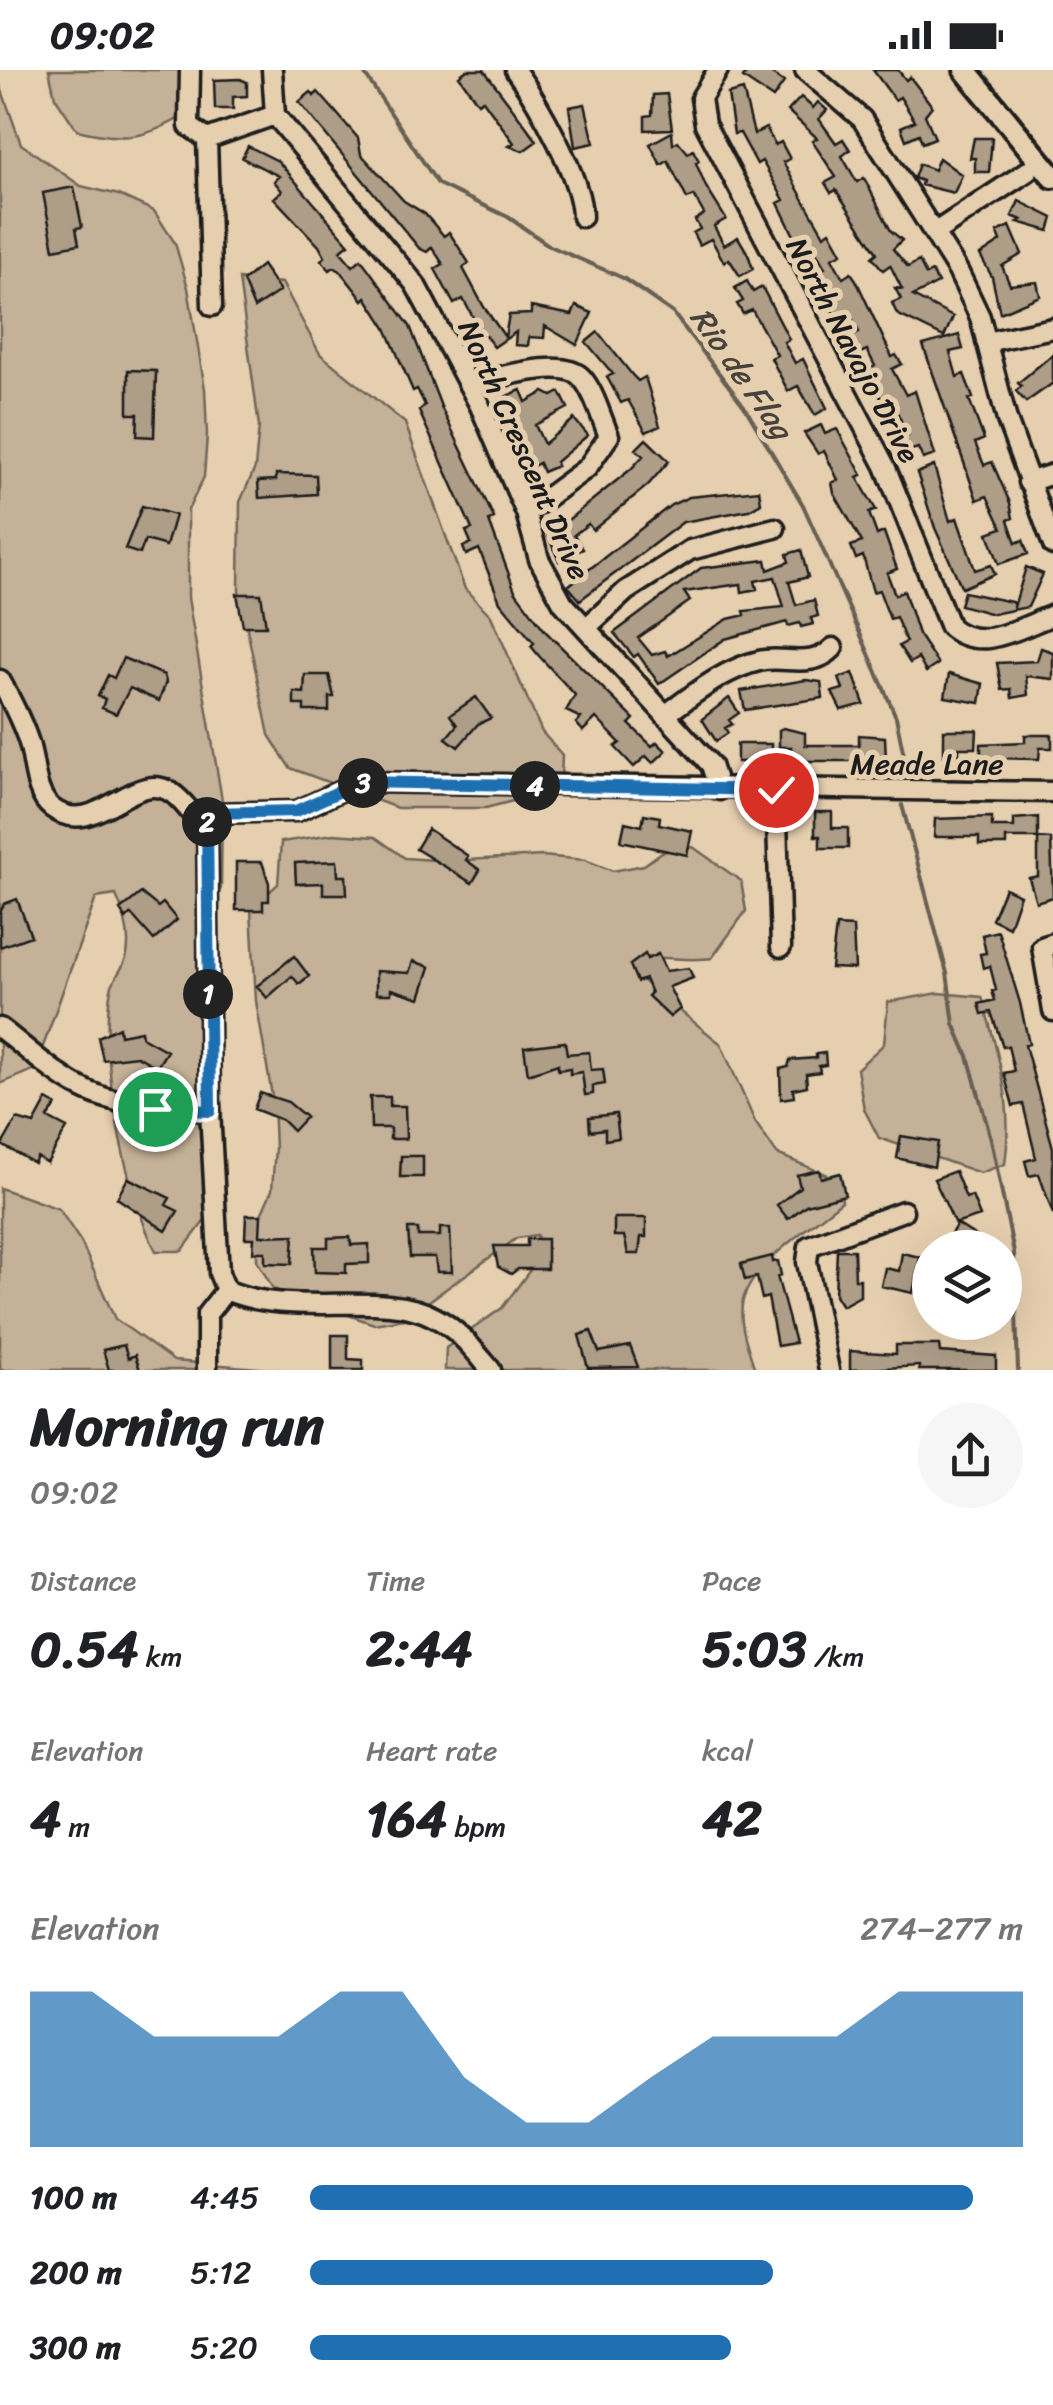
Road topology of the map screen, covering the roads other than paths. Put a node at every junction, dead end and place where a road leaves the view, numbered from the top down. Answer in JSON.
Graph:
{"nodes":[{"id":1,"x":190,"y":70,"type":"edge"},
{"id":2,"x":272,"y":70,"type":"edge"},
{"id":3,"x":516,"y":70,"type":"edge"},
{"id":4,"x":718,"y":70,"type":"edge"},
{"id":5,"x":804,"y":70,"type":"edge"},
{"id":6,"x":966,"y":70,"type":"edge"},
{"id":7,"x":275,"y":116,"type":"junction"},
{"id":8,"x":207,"y":140,"type":"junction"},
{"id":9,"x":1028,"y":171,"type":"dead end"},
{"id":10,"x":1053,"y":177,"type":"edge"},
{"id":11,"x":582,"y":217,"type":"dead end"},
{"id":12,"x":934,"y":233,"type":"junction"},
{"id":13,"x":212,"y":306,"type":"dead end"},
{"id":14,"x":1053,"y":328,"type":"edge"},
{"id":15,"x":986,"y":342,"type":"junction"},
{"id":16,"x":468,"y":384,"type":"junction"},
{"id":17,"x":1053,"y":474,"type":"edge"},
{"id":18,"x":1028,"y":482,"type":"junction"},
{"id":19,"x":526,"y":513,"type":"junction"},
{"id":20,"x":775,"y":528,"type":"dead end"},
{"id":21,"x":1053,"y":546,"type":"edge"},
{"id":22,"x":1053,"y":615,"type":"edge"},
{"id":23,"x":587,"y":628,"type":"junction"},
{"id":24,"x":833,"y":648,"type":"dead end"},
{"id":25,"x":0,"y":680,"type":"edge"},
{"id":26,"x":665,"y":716,"type":"junction"},
{"id":27,"x":719,"y":790,"type":"junction"},
{"id":28,"x":776,"y":790,"type":"junction"},
{"id":29,"x":1053,"y":792,"type":"edge"},
{"id":30,"x":207,"y":834,"type":"junction"},
{"id":31,"x":1053,"y":943,"type":"edge"},
{"id":32,"x":781,"y":947,"type":"dead end"},
{"id":33,"x":1053,"y":1011,"type":"edge"},
{"id":34,"x":0,"y":1028,"type":"edge"},
{"id":35,"x":210,"y":1111,"type":"junction"},
{"id":36,"x":903,"y":1210,"type":"dead end"},
{"id":37,"x":226,"y":1290,"type":"junction"},
{"id":38,"x":206,"y":1370,"type":"edge"},
{"id":39,"x":491,"y":1370,"type":"edge"},
{"id":40,"x":829,"y":1370,"type":"edge"}],
"edges":[{"from":1,"to":8,"type":"street"},
{"from":2,"to":7,"type":"street"},
{"from":3,"to":11,"type":"street"},
{"from":4,"to":22,"type":"street","name":"North Navajo Drive"},
{"from":5,"to":12,"type":"street"},
{"from":6,"to":10,"type":"main road"},
{"from":7,"to":8,"type":"street"},
{"from":7,"to":16,"type":"street","name":"North Crescent Drive"},
{"from":8,"to":13,"type":"street"},
{"from":9,"to":12,"type":"street"},
{"from":12,"to":15,"type":"street"},
{"from":14,"to":15,"type":"street"},
{"from":15,"to":18,"type":"street"},
{"from":16,"to":19,"type":"street","name":"North Crescent Drive"},
{"from":16,"to":19,"type":"street"},
{"from":17,"to":18,"type":"street"},
{"from":18,"to":21,"type":"street"},
{"from":19,"to":23,"type":"street","name":"North Crescent Drive"},
{"from":20,"to":23,"type":"street"},
{"from":23,"to":26,"type":"street","name":"North Crescent Drive"},
{"from":24,"to":26,"type":"street"},
{"from":25,"to":30,"type":"street"},
{"from":26,"to":27,"type":"street","name":"North Crescent Drive"},
{"from":27,"to":28,"type":"street","name":"Meade Lane"},
{"from":27,"to":30,"type":"street","name":"Meade Lane"},
{"from":28,"to":29,"type":"street","name":"Meade Lane"},
{"from":28,"to":32,"type":"street"},
{"from":30,"to":35,"type":"street"},
{"from":31,"to":33,"type":"street"},
{"from":34,"to":35,"type":"street"},
{"from":35,"to":37,"type":"street"},
{"from":36,"to":40,"type":"street"},
{"from":37,"to":38,"type":"street"},
{"from":37,"to":39,"type":"street"}]}
